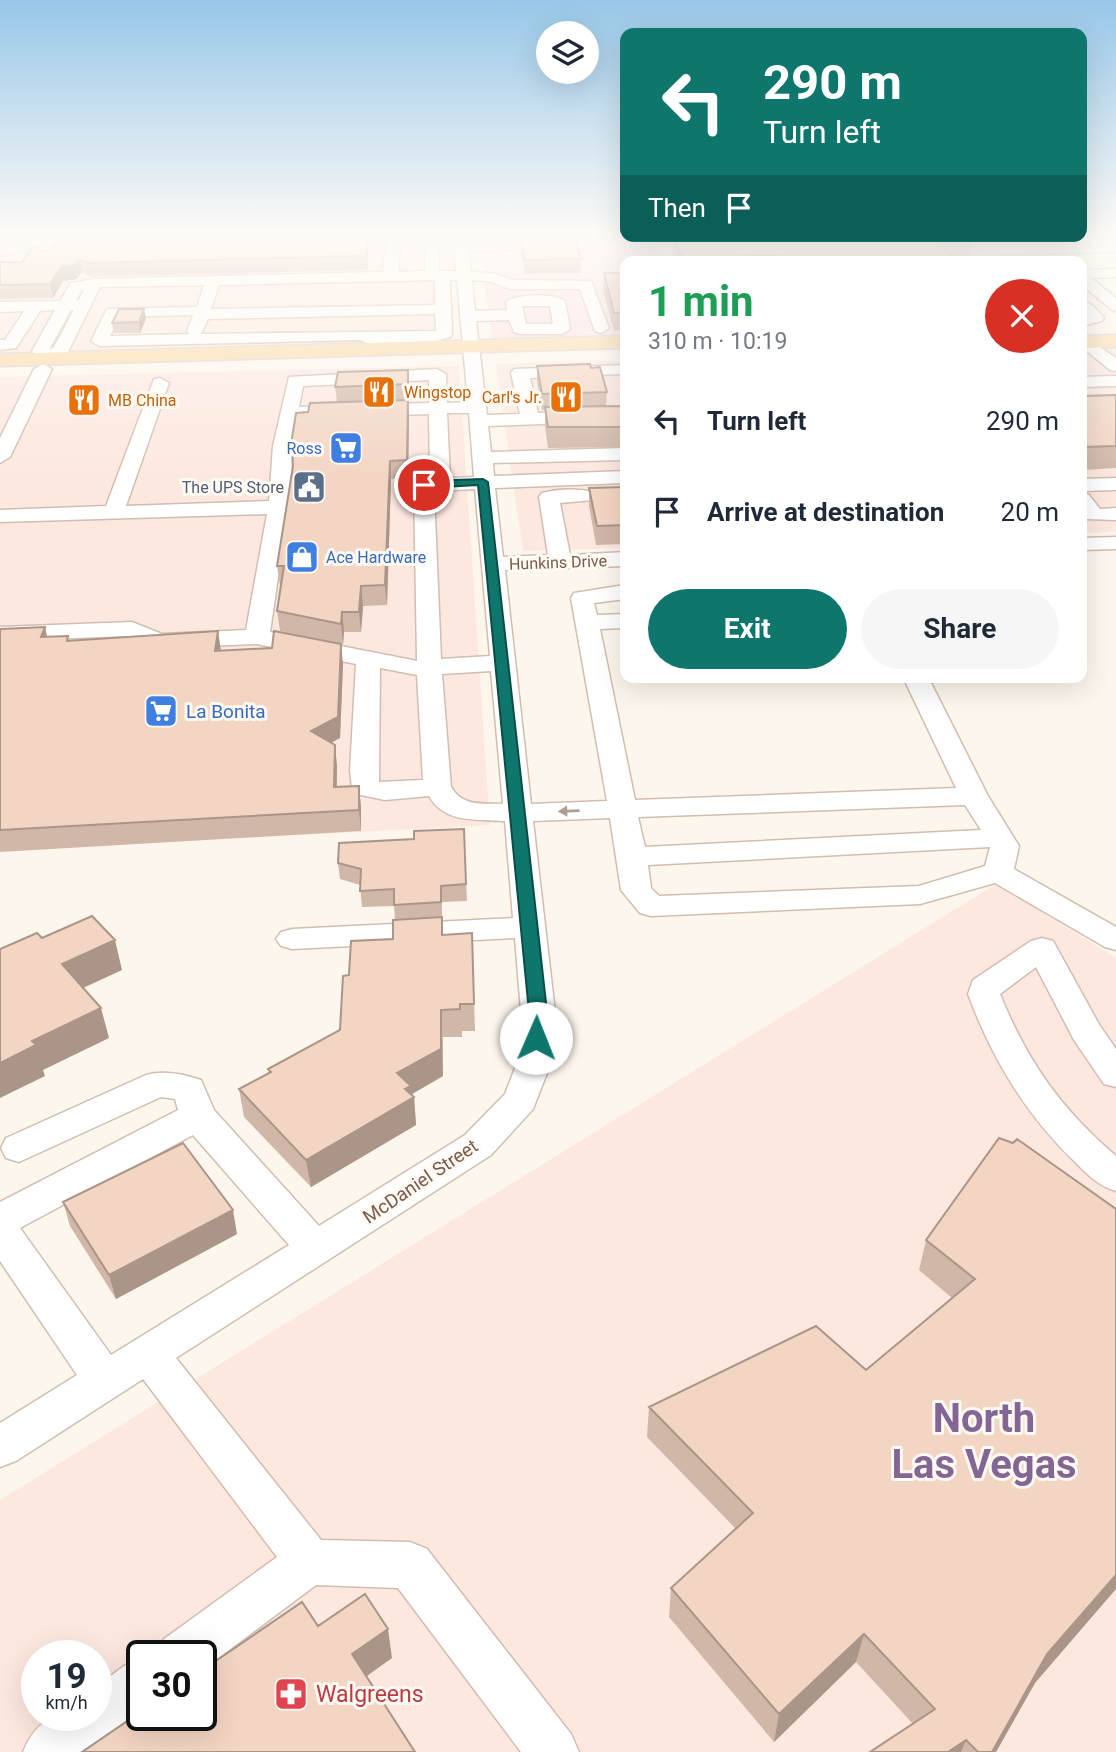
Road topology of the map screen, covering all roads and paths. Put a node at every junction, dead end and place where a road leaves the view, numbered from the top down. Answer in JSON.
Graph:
{"nodes":[{"id":1,"x":467,"y":316,"type":"edge"},
{"id":2,"x":29,"y":317,"type":"edge"},
{"id":3,"x":70,"y":317,"type":"edge"},
{"id":4,"x":111,"y":317,"type":"edge"},
{"id":5,"x":174,"y":317,"type":"edge"},
{"id":6,"x":201,"y":317,"type":"edge"},
{"id":7,"x":443,"y":317,"type":"edge"},
{"id":8,"x":516,"y":317,"type":"edge"},
{"id":9,"x":560,"y":317,"type":"edge"},
{"id":10,"x":599,"y":317,"type":"edge"},
{"id":11,"x":601,"y":328,"type":"dead end"},
{"id":12,"x":562,"y":329,"type":"junction"},
{"id":13,"x":1116,"y":329,"type":"edge"},
{"id":14,"x":1087,"y":337,"type":"edge"},
{"id":15,"x":1087,"y":338,"type":"edge"},
{"id":16,"x":167,"y":340,"type":"junction"},
{"id":17,"x":1116,"y":341,"type":"edge"},
{"id":18,"x":1087,"y":342,"type":"edge"},
{"id":19,"x":585,"y":343,"type":"junction"},
{"id":20,"x":0,"y":345,"type":"edge"},
{"id":21,"x":190,"y":347,"type":"junction"},
{"id":22,"x":304,"y":358,"type":"junction"},
{"id":23,"x":0,"y":359,"type":"edge"},
{"id":24,"x":620,"y":359,"type":"edge"},
{"id":25,"x":620,"y":360,"type":"edge"},
{"id":26,"x":620,"y":360,"type":"edge"},
{"id":27,"x":46,"y":364,"type":"junction"},
{"id":28,"x":489,"y":366,"type":"junction"},
{"id":29,"x":1116,"y":367,"type":"edge"},
{"id":30,"x":1087,"y":368,"type":"edge"},
{"id":31,"x":0,"y":370,"type":"edge"},
{"id":32,"x":1116,"y":381,"type":"edge"},
{"id":33,"x":1087,"y":382,"type":"edge"},
{"id":34,"x":160,"y":383,"type":"dead end"},
{"id":35,"x":1116,"y":398,"type":"edge"},
{"id":36,"x":1087,"y":399,"type":"edge"},
{"id":37,"x":438,"y":408,"type":"junction"},
{"id":38,"x":13,"y":410,"type":"edge"},
{"id":39,"x":289,"y":413,"type":"junction"},
{"id":40,"x":476,"y":414,"type":"junction"},
{"id":41,"x":620,"y":416,"type":"edge"},
{"id":42,"x":530,"y":419,"type":"junction"},
{"id":43,"x":620,"y":455,"type":"edge"},
{"id":44,"x":0,"y":457,"type":"edge"},
{"id":45,"x":482,"y":470,"type":"junction"},
{"id":46,"x":620,"y":477,"type":"edge"},
{"id":47,"x":440,"y":484,"type":"junction"},
{"id":48,"x":1116,"y":484,"type":"edge"},
{"id":49,"x":1087,"y":485,"type":"edge"},
{"id":50,"x":620,"y":494,"type":"edge"},
{"id":51,"x":1087,"y":506,"type":"edge"},
{"id":52,"x":278,"y":507,"type":"junction"},
{"id":53,"x":114,"y":512,"type":"junction"},
{"id":54,"x":1116,"y":514,"type":"edge"},
{"id":55,"x":0,"y":516,"type":"edge"},
{"id":56,"x":1116,"y":543,"type":"edge"},
{"id":57,"x":1087,"y":544,"type":"edge"},
{"id":58,"x":620,"y":559,"type":"edge"},
{"id":59,"x":560,"y":561,"type":"junction"},
{"id":60,"x":492,"y":564,"type":"junction"},
{"id":61,"x":620,"y":593,"type":"edge"},
{"id":62,"x":620,"y":621,"type":"edge"},
{"id":63,"x":587,"y":623,"type":"junction"},
{"id":64,"x":0,"y":634,"type":"edge"},
{"id":65,"x":257,"y":637,"type":"junction"},
{"id":66,"x":368,"y":659,"type":"junction"},
{"id":67,"x":502,"y":663,"type":"junction"},
{"id":68,"x":429,"y":667,"type":"junction"},
{"id":69,"x":918,"y":683,"type":"edge"},
{"id":70,"x":437,"y":787,"type":"junction"},
{"id":71,"x":974,"y":796,"type":"junction"},
{"id":72,"x":621,"y":809,"type":"junction"},
{"id":73,"x":517,"y":813,"type":"junction"},
{"id":74,"x":1000,"y":838,"type":"junction"},
{"id":75,"x":632,"y":857,"type":"junction"},
{"id":76,"x":998,"y":872,"type":"junction"},
{"id":77,"x":1080,"y":920,"type":"junction"},
{"id":78,"x":529,"y":927,"type":"junction"},
{"id":79,"x":292,"y":939,"type":"dead end"},
{"id":80,"x":1116,"y":940,"type":"edge"},
{"id":81,"x":1042,"y":948,"type":"junction"},
{"id":82,"x":1116,"y":1075,"type":"edge"},
{"id":83,"x":198,"y":1116,"type":"junction"},
{"id":84,"x":19,"y":1148,"type":"dead end"},
{"id":85,"x":1108,"y":1159,"type":"edge"},
{"id":86,"x":0,"y":1220,"type":"edge"},
{"id":87,"x":0,"y":1230,"type":"edge"},
{"id":88,"x":316,"y":1249,"type":"junction"},
{"id":89,"x":148,"y":1354,"type":"junction"},
{"id":90,"x":105,"y":1381,"type":"junction"},
{"id":91,"x":0,"y":1447,"type":"edge"},
{"id":92,"x":309,"y":1562,"type":"junction"},
{"id":93,"x":203,"y":1640,"type":"edge"},
{"id":94,"x":126,"y":1696,"type":"edge"},
{"id":95,"x":49,"y":1752,"type":"edge"},
{"id":96,"x":553,"y":1752,"type":"edge"}],
"edges":[{"from":1,"to":28,"type":"street","name":"McDaniel Street"},
{"from":2,"to":20,"type":"street"},
{"from":3,"to":27,"type":"street"},
{"from":4,"to":16,"type":"street"},
{"from":5,"to":16,"type":"street"},
{"from":6,"to":21,"type":"street"},
{"from":7,"to":22,"type":"street"},
{"from":8,"to":12,"type":"street"},
{"from":9,"to":12,"type":"street"},
{"from":10,"to":11,"type":"street"},
{"from":12,"to":19,"type":"street"},
{"from":13,"to":14,"type":"main road"},
{"from":15,"to":17,"type":"main road"},
{"from":16,"to":21,"type":"street"},
{"from":18,"to":29,"type":"street"},
{"from":19,"to":24,"type":"main road"},
{"from":19,"to":28,"type":"main road"},
{"from":21,"to":22,"type":"main road"},
{"from":21,"to":27,"type":"main road"},
{"from":22,"to":27,"type":"main road"},
{"from":22,"to":28,"type":"main road"},
{"from":22,"to":37,"type":"street"},
{"from":22,"to":39,"type":"street"},
{"from":23,"to":27,"type":"main road"},
{"from":25,"to":28,"type":"main road"},
{"from":26,"to":28,"type":"street"},
{"from":27,"to":31,"type":"main road"},
{"from":27,"to":38,"type":"street"},
{"from":28,"to":40,"type":"street","name":"McDaniel Street"},
{"from":28,"to":42,"type":"street"},
{"from":29,"to":30,"type":"street"},
{"from":32,"to":33,"type":"street"},
{"from":34,"to":53,"type":"street"},
{"from":35,"to":36,"type":"street"},
{"from":37,"to":39,"type":"street"},
{"from":37,"to":40,"type":"street"},
{"from":37,"to":47,"type":"street"},
{"from":38,"to":44,"type":"street"},
{"from":39,"to":52,"type":"street"},
{"from":40,"to":42,"type":"street"},
{"from":40,"to":45,"type":"street","name":"McDaniel Street"},
{"from":41,"to":42,"type":"street"},
{"from":43,"to":45,"type":"street"},
{"from":45,"to":46,"type":"street"},
{"from":45,"to":47,"type":"street"},
{"from":45,"to":60,"type":"street","name":"McDaniel Street"},
{"from":47,"to":68,"type":"street"},
{"from":48,"to":49,"type":"street"},
{"from":50,"to":59,"type":"street"},
{"from":51,"to":54,"type":"street"},
{"from":52,"to":53,"type":"street"},
{"from":52,"to":65,"type":"street"},
{"from":53,"to":55,"type":"street"},
{"from":56,"to":57,"type":"street"},
{"from":58,"to":59,"type":"street","name":"Hunkins Drive"},
{"from":59,"to":60,"type":"street","name":"Hunkins Drive"},
{"from":60,"to":67,"type":"street","name":"McDaniel Street"},
{"from":61,"to":63,"type":"street"},
{"from":62,"to":63,"type":"street"},
{"from":63,"to":72,"type":"street"},
{"from":64,"to":65,"type":"street"},
{"from":65,"to":66,"type":"street"},
{"from":66,"to":68,"type":"street"},
{"from":66,"to":70,"type":"street"},
{"from":67,"to":68,"type":"street"},
{"from":67,"to":73,"type":"street","name":"McDaniel Street"},
{"from":68,"to":70,"type":"street"},
{"from":69,"to":71,"type":"street"},
{"from":70,"to":73,"type":"street"},
{"from":71,"to":72,"type":"street"},
{"from":71,"to":74,"type":"street"},
{"from":72,"to":73,"type":"street","one_way":true},
{"from":72,"to":75,"type":"street"},
{"from":73,"to":78,"type":"street","name":"McDaniel Street"},
{"from":74,"to":75,"type":"street"},
{"from":74,"to":76,"type":"street"},
{"from":75,"to":76,"type":"street"},
{"from":76,"to":77,"type":"street"},
{"from":77,"to":80,"type":"street"},
{"from":77,"to":81,"type":"street"},
{"from":78,"to":79,"type":"street"},
{"from":78,"to":88,"type":"street","name":"McDaniel Street"},
{"from":81,"to":82,"type":"street"},
{"from":81,"to":85,"type":"street"},
{"from":83,"to":84,"type":"street"},
{"from":83,"to":86,"type":"street"},
{"from":83,"to":88,"type":"street"},
{"from":87,"to":90,"type":"street"},
{"from":88,"to":89,"type":"street","name":"McDaniel Street"},
{"from":89,"to":90,"type":"street","name":"McDaniel Street"},
{"from":89,"to":92,"type":"street"},
{"from":90,"to":91,"type":"street","name":"McDaniel Street"},
{"from":92,"to":93,"type":"street"},
{"from":92,"to":96,"type":"street"},
{"from":94,"to":95,"type":"street"}]}
